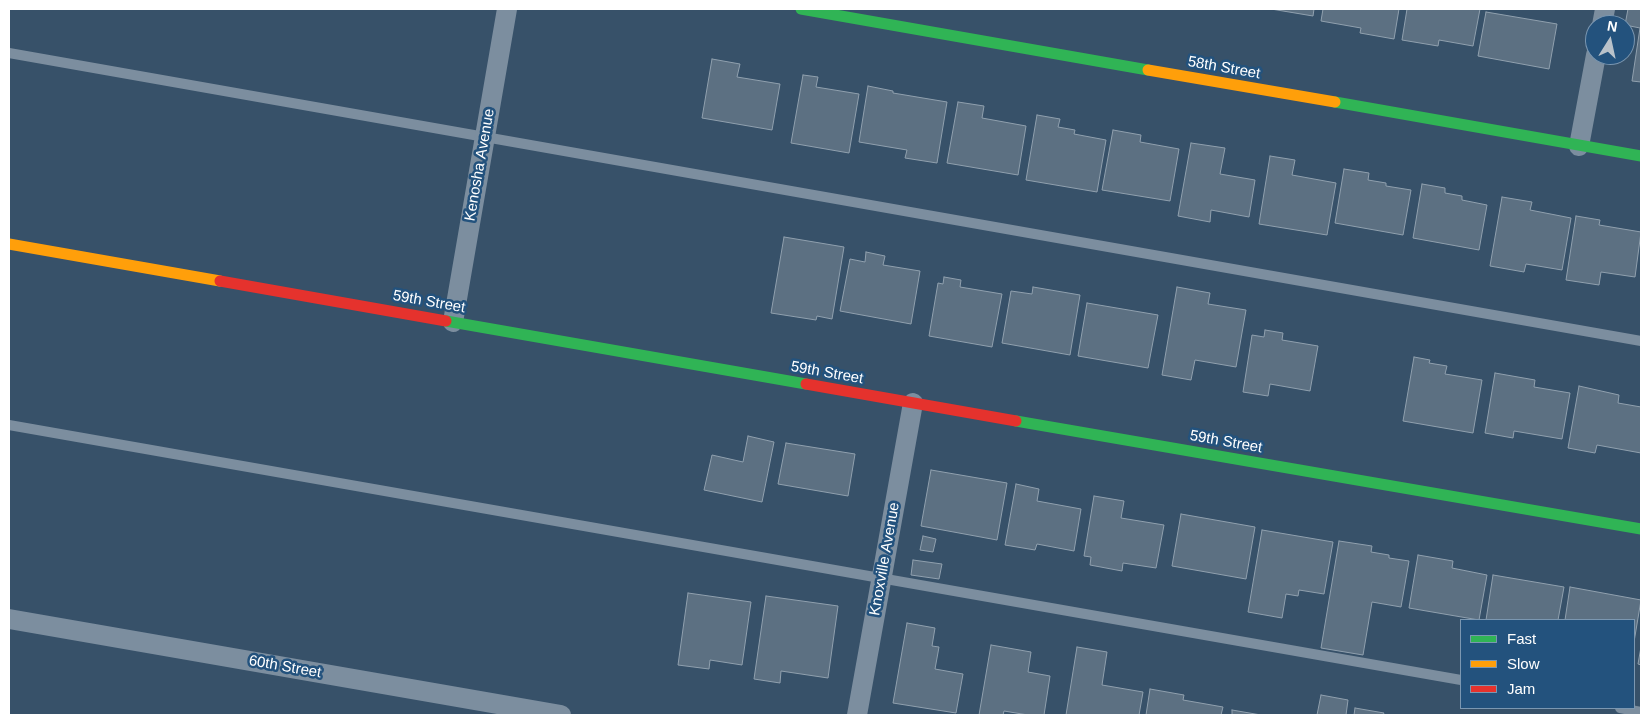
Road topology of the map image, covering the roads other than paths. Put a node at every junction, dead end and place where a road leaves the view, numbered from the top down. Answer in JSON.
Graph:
{"nodes":[{"id":1,"x":507,"y":9,"type":"edge"},
{"id":2,"x":801,"y":9,"type":"edge"},
{"id":3,"x":9,"y":53,"type":"edge"},
{"id":4,"x":1594,"y":65,"type":"edge"},
{"id":5,"x":484,"y":136,"type":"junction"},
{"id":6,"x":1578,"y":146,"type":"junction"},
{"id":7,"x":1641,"y":156,"type":"edge"},
{"id":8,"x":9,"y":244,"type":"edge"},
{"id":9,"x":452,"y":322,"type":"junction"},
{"id":10,"x":1641,"y":341,"type":"edge"},
{"id":11,"x":913,"y":403,"type":"junction"},
{"id":12,"x":9,"y":425,"type":"edge"},
{"id":13,"x":1641,"y":529,"type":"edge"},
{"id":14,"x":882,"y":578,"type":"junction"},
{"id":15,"x":9,"y":619,"type":"edge"},
{"id":16,"x":1460,"y":680,"type":"edge"},
{"id":17,"x":1625,"y":709,"type":"edge"},
{"id":18,"x":1641,"y":712,"type":"edge"},
{"id":19,"x":561,"y":715,"type":"edge"},
{"id":20,"x":856,"y":715,"type":"edge"}],
"edges":[{"from":1,"to":5,"type":"street","name":"Kenosha Avenue"},
{"from":2,"to":6,"type":"street","name":"58th Street"},
{"from":3,"to":5,"type":"lane"},
{"from":4,"to":6,"type":"street"},
{"from":5,"to":9,"type":"street","name":"Kenosha Avenue"},
{"from":5,"to":10,"type":"lane"},
{"from":6,"to":7,"type":"street","name":"58th Street"},
{"from":8,"to":9,"type":"street","name":"59th Street"},
{"from":9,"to":11,"type":"street","name":"59th Street"},
{"from":11,"to":13,"type":"street","name":"59th Street"},
{"from":11,"to":14,"type":"street","name":"Knoxville Avenue"},
{"from":12,"to":14,"type":"lane"},
{"from":14,"to":16,"type":"lane"},
{"from":14,"to":20,"type":"street","name":"Knoxville Avenue"},
{"from":15,"to":19,"type":"street","name":"60th Street"},
{"from":17,"to":18,"type":"lane"}]}
